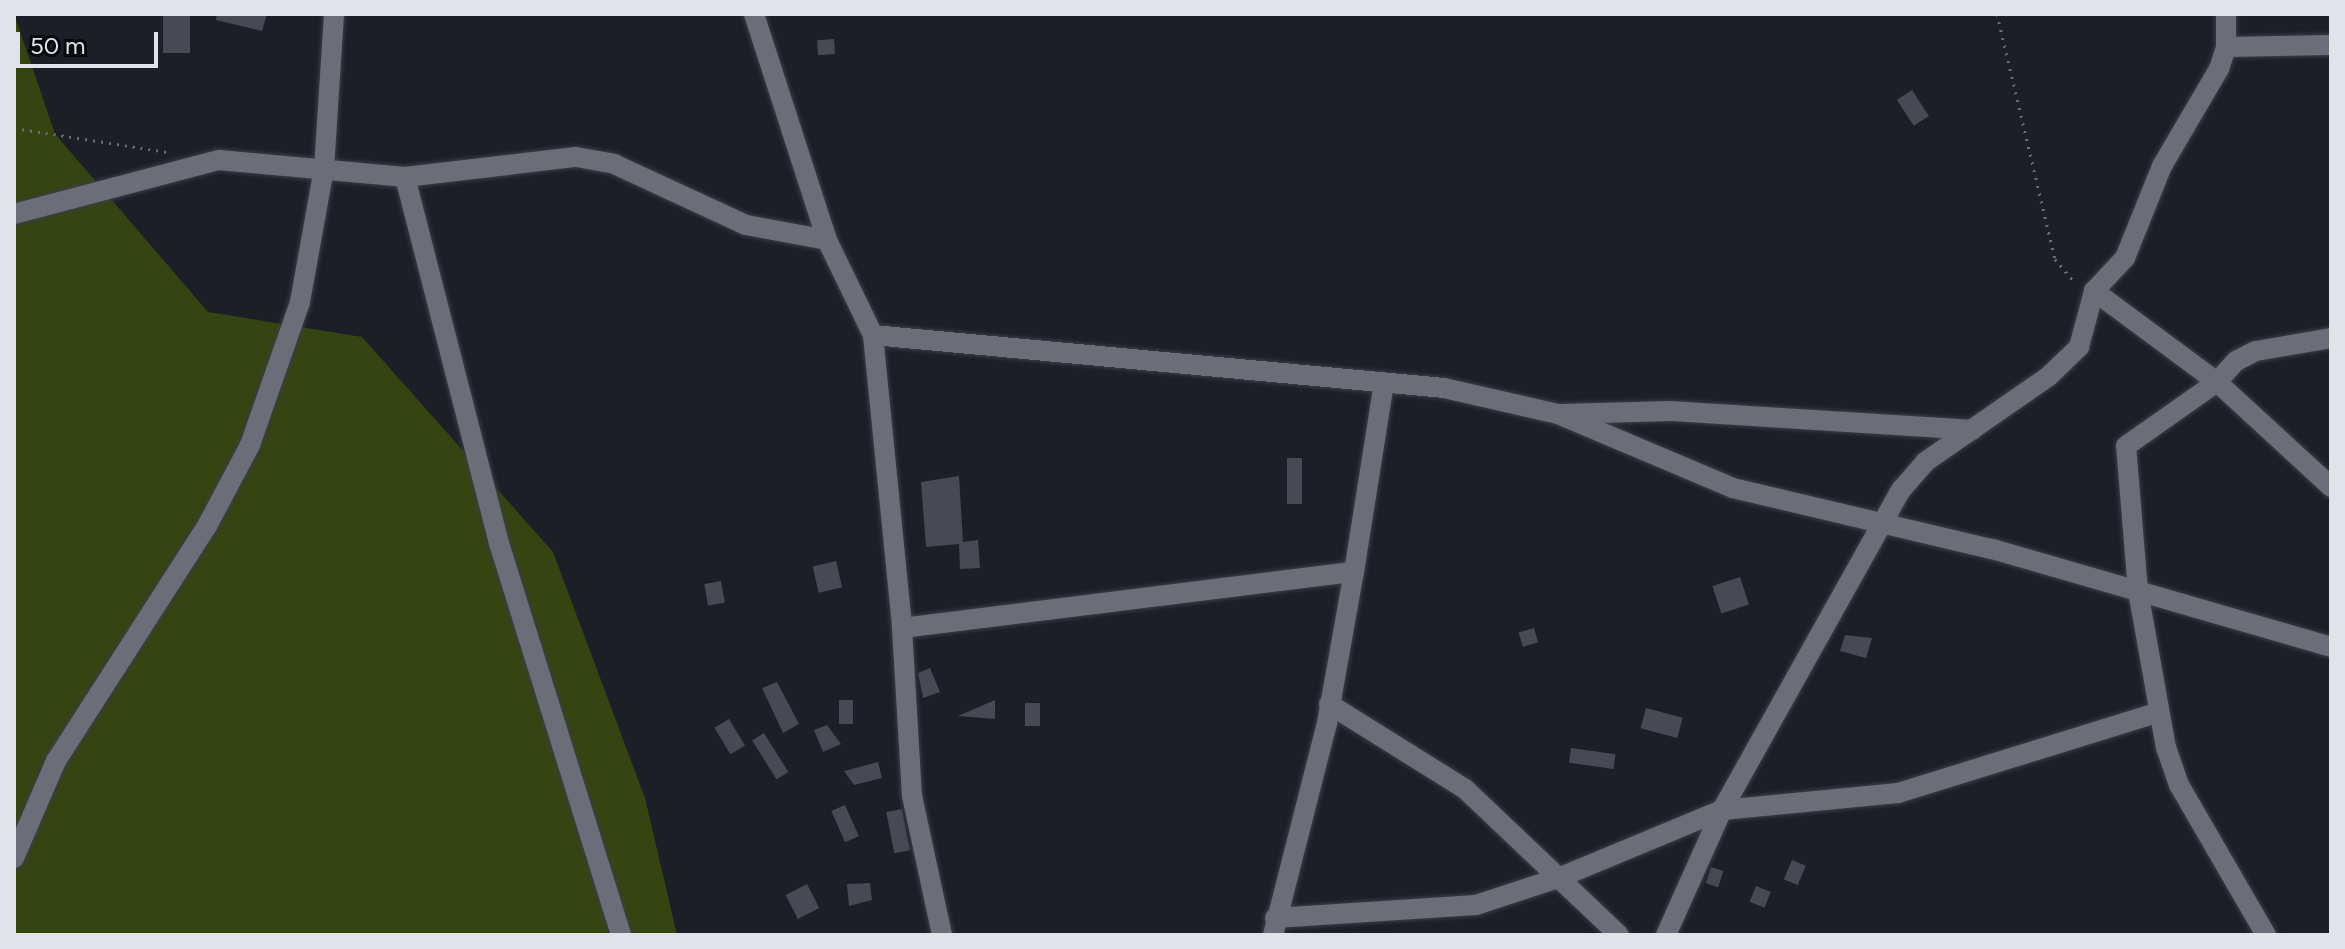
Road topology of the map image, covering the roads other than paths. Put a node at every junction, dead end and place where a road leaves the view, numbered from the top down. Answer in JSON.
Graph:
{"nodes":[{"id":1,"x":334,"y":14,"type":"edge"},
{"id":2,"x":754,"y":14,"type":"edge"},
{"id":3,"x":2226,"y":14,"type":"edge"},
{"id":4,"x":2331,"y":45,"type":"edge"},
{"id":5,"x":2226,"y":47,"type":"junction"},
{"id":6,"x":324,"y":169,"type":"junction"},
{"id":7,"x":405,"y":177,"type":"junction"},
{"id":8,"x":14,"y":214,"type":"edge"},
{"id":9,"x":827,"y":240,"type":"junction"},
{"id":10,"x":2094,"y":291,"type":"junction"},
{"id":11,"x":873,"y":335,"type":"junction"},
{"id":12,"x":2331,"y":338,"type":"edge"},
{"id":13,"x":2217,"y":382,"type":"junction"},
{"id":14,"x":1384,"y":383,"type":"junction"},
{"id":15,"x":1558,"y":414,"type":"junction"},
{"id":16,"x":1972,"y":430,"type":"junction"},
{"id":17,"x":2331,"y":487,"type":"edge"},
{"id":18,"x":1882,"y":522,"type":"junction"},
{"id":19,"x":1354,"y":572,"type":"junction"},
{"id":20,"x":2138,"y":591,"type":"junction"},
{"id":21,"x":902,"y":628,"type":"junction"},
{"id":22,"x":2331,"y":647,"type":"edge"},
{"id":23,"x":1329,"y":704,"type":"junction"},
{"id":24,"x":2157,"y":713,"type":"junction"},
{"id":25,"x":1722,"y":810,"type":"junction"},
{"id":26,"x":14,"y":858,"type":"edge"},
{"id":27,"x":1561,"y":877,"type":"junction"},
{"id":28,"x":1274,"y":927,"type":"edge"},
{"id":29,"x":621,"y":935,"type":"edge"},
{"id":30,"x":942,"y":935,"type":"edge"},
{"id":31,"x":1619,"y":935,"type":"edge"},
{"id":32,"x":1666,"y":935,"type":"edge"},
{"id":33,"x":2266,"y":935,"type":"edge"}],
"edges":[{"from":1,"to":6,"type":"street"},
{"from":2,"to":9,"type":"street"},
{"from":3,"to":5,"type":"street"},
{"from":4,"to":5,"type":"street"},
{"from":5,"to":10,"type":"street"},
{"from":6,"to":7,"type":"street"},
{"from":6,"to":8,"type":"street"},
{"from":6,"to":26,"type":"street"},
{"from":7,"to":9,"type":"street"},
{"from":7,"to":29,"type":"street"},
{"from":9,"to":11,"type":"street"},
{"from":10,"to":13,"type":"street"},
{"from":10,"to":16,"type":"street"},
{"from":11,"to":14,"type":"street"},
{"from":11,"to":21,"type":"street"},
{"from":12,"to":13,"type":"street"},
{"from":13,"to":17,"type":"street"},
{"from":13,"to":20,"type":"street"},
{"from":14,"to":15,"type":"street"},
{"from":14,"to":19,"type":"street"},
{"from":15,"to":16,"type":"street"},
{"from":15,"to":18,"type":"street"},
{"from":16,"to":18,"type":"street"},
{"from":18,"to":20,"type":"street"},
{"from":18,"to":25,"type":"street"},
{"from":19,"to":21,"type":"street"},
{"from":19,"to":23,"type":"street"},
{"from":20,"to":22,"type":"street"},
{"from":20,"to":24,"type":"street"},
{"from":21,"to":30,"type":"street"},
{"from":23,"to":27,"type":"street"},
{"from":23,"to":28,"type":"street"},
{"from":24,"to":25,"type":"street"},
{"from":24,"to":33,"type":"street"},
{"from":25,"to":27,"type":"street"},
{"from":25,"to":32,"type":"street"},
{"from":27,"to":28,"type":"street"},
{"from":27,"to":31,"type":"street"}]}
